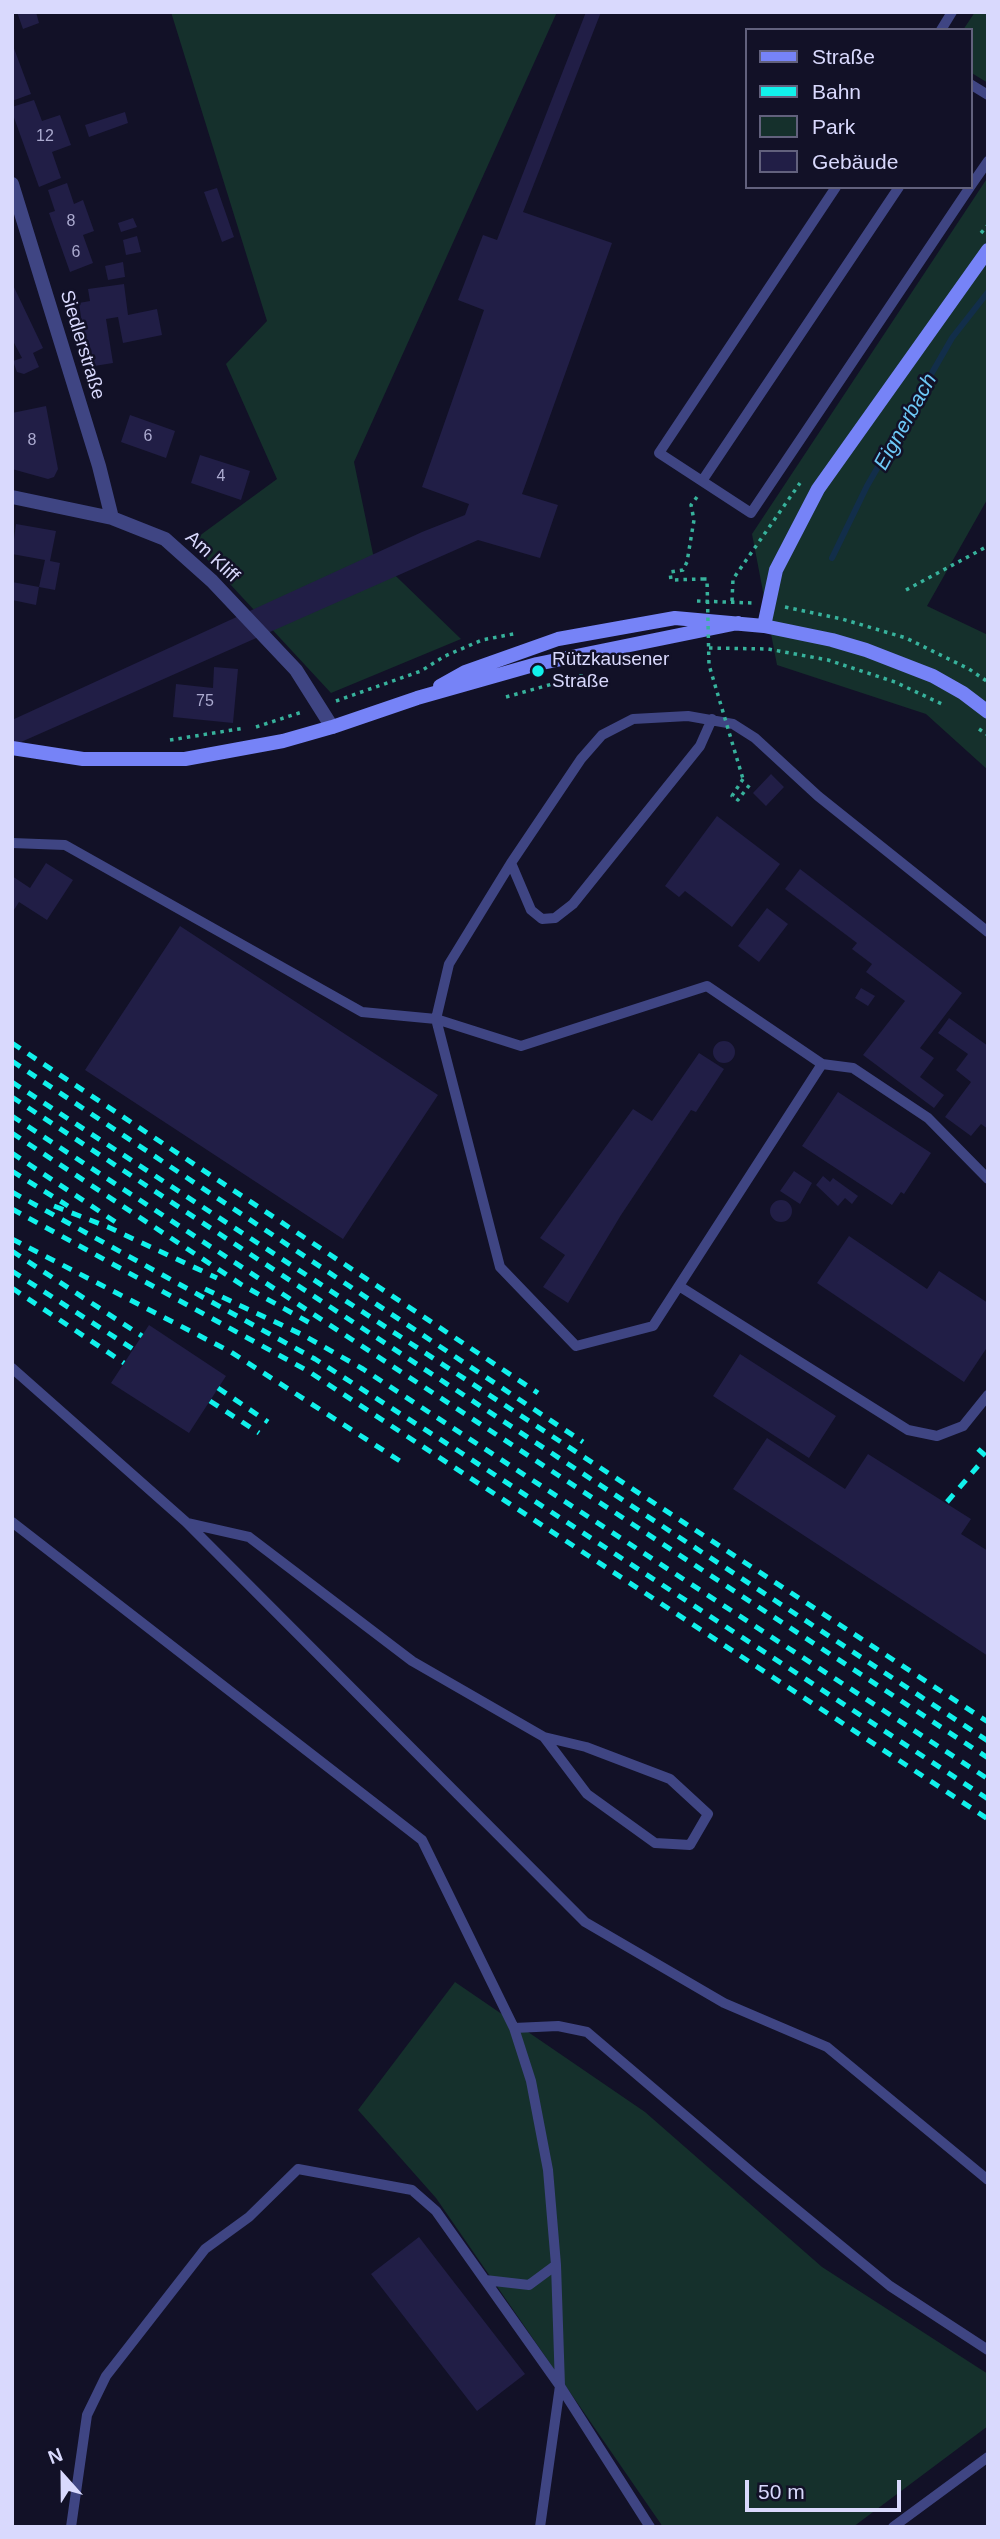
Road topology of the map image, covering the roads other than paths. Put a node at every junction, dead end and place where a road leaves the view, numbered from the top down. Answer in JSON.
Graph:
{"nodes":[{"id":1,"x":953,"y":12,"type":"edge"},
{"id":2,"x":942,"y":28,"type":"edge"},
{"id":3,"x":972,"y":85,"type":"edge"},
{"id":4,"x":988,"y":95,"type":"edge"},
{"id":5,"x":988,"y":161,"type":"edge"},
{"id":6,"x":12,"y":184,"type":"edge"},
{"id":7,"x":972,"y":184,"type":"edge"},
{"id":8,"x":835,"y":189,"type":"edge"},
{"id":9,"x":898,"y":189,"type":"edge"},
{"id":10,"x":969,"y":189,"type":"edge"},
{"id":11,"x":988,"y":250,"type":"edge"},
{"id":12,"x":704,"y":483,"type":"junction"},
{"id":13,"x":12,"y":497,"type":"edge"},
{"id":14,"x":112,"y":518,"type":"junction"},
{"id":15,"x":764,"y":626,"type":"junction"},
{"id":16,"x":988,"y":712,"type":"edge"},
{"id":17,"x":712,"y":719,"type":"junction"},
{"id":18,"x":332,"y":727,"type":"junction"},
{"id":19,"x":12,"y":748,"type":"edge"},
{"id":20,"x":12,"y":844,"type":"edge"},
{"id":21,"x":511,"y":863,"type":"junction"},
{"id":22,"x":988,"y":932,"type":"edge"},
{"id":23,"x":436,"y":1019,"type":"junction"},
{"id":24,"x":822,"y":1064,"type":"junction"},
{"id":25,"x":988,"y":1179,"type":"edge"},
{"id":26,"x":679,"y":1286,"type":"junction"},
{"id":27,"x":12,"y":1368,"type":"edge"},
{"id":28,"x":988,"y":1395,"type":"edge"},
{"id":29,"x":12,"y":1522,"type":"edge"},
{"id":30,"x":186,"y":1522,"type":"junction"},
{"id":31,"x":544,"y":1737,"type":"junction"},
{"id":32,"x":514,"y":2028,"type":"junction"},
{"id":33,"x":988,"y":2180,"type":"edge"},
{"id":34,"x":556,"y":2265,"type":"junction"},
{"id":35,"x":485,"y":2280,"type":"junction"},
{"id":36,"x":988,"y":2350,"type":"edge"},
{"id":37,"x":560,"y":2386,"type":"junction"},
{"id":38,"x":988,"y":2457,"type":"edge"},
{"id":39,"x":71,"y":2527,"type":"edge"},
{"id":40,"x":540,"y":2527,"type":"edge"},
{"id":41,"x":650,"y":2527,"type":"edge"},
{"id":42,"x":892,"y":2527,"type":"edge"}],
"edges":[{"from":1,"to":2,"type":"lane"},
{"from":3,"to":4,"type":"lane"},
{"from":5,"to":7,"type":"lane"},
{"from":6,"to":14,"type":"street","name":"Siedlerstraße"},
{"from":8,"to":12,"type":"lane"},
{"from":9,"to":12,"type":"lane"},
{"from":10,"to":12,"type":"lane"},
{"from":11,"to":15,"type":"street"},
{"from":13,"to":14,"type":"street","name":"Am Kliff"},
{"from":14,"to":18,"type":"street","name":"Am Kliff"},
{"from":15,"to":16,"type":"street"},
{"from":15,"to":18,"type":"street"},
{"from":17,"to":21,"type":"lane"},
{"from":17,"to":21,"type":"lane"},
{"from":17,"to":22,"type":"lane"},
{"from":18,"to":19,"type":"street"},
{"from":20,"to":23,"type":"lane"},
{"from":21,"to":23,"type":"lane"},
{"from":23,"to":24,"type":"lane"},
{"from":23,"to":26,"type":"lane"},
{"from":24,"to":25,"type":"lane"},
{"from":24,"to":26,"type":"lane"},
{"from":26,"to":28,"type":"lane"},
{"from":27,"to":30,"type":"lane"},
{"from":29,"to":32,"type":"lane"},
{"from":30,"to":31,"type":"lane"},
{"from":30,"to":33,"type":"lane"},
{"from":31,"to":31,"type":"lane"},
{"from":32,"to":34,"type":"lane"},
{"from":32,"to":36,"type":"lane"},
{"from":34,"to":35,"type":"lane"},
{"from":34,"to":37,"type":"lane"},
{"from":35,"to":37,"type":"lane"},
{"from":35,"to":39,"type":"lane"},
{"from":37,"to":40,"type":"lane"},
{"from":37,"to":41,"type":"lane"},
{"from":38,"to":42,"type":"lane"}]}
